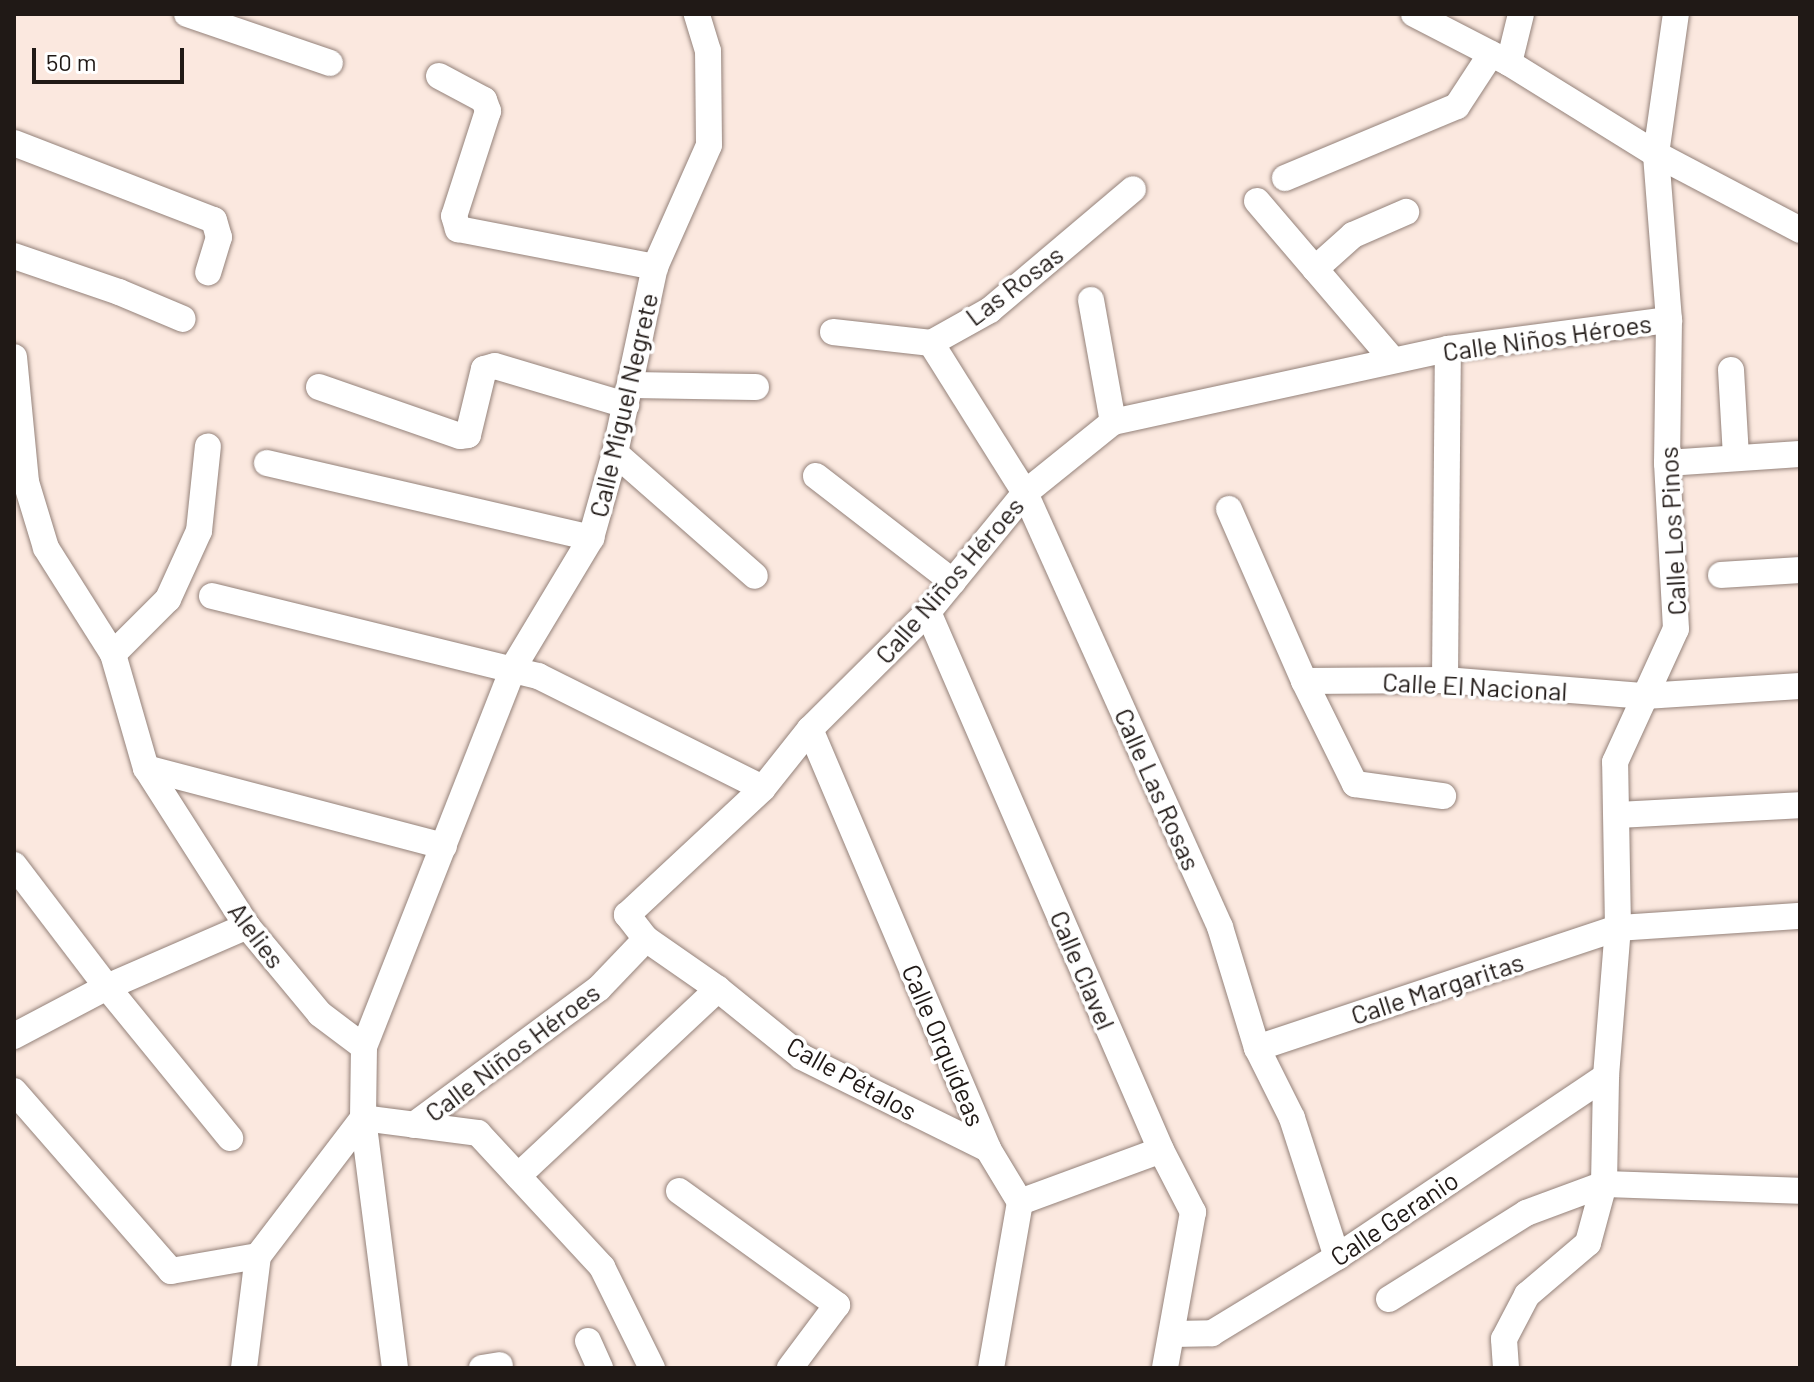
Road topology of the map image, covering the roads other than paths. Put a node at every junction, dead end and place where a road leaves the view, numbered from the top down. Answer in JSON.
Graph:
{"nodes":[{"id":1,"x":187,"y":14,"type":"edge"},
{"id":2,"x":697,"y":14,"type":"edge"},
{"id":3,"x":1414,"y":14,"type":"edge"},
{"id":4,"x":1521,"y":14,"type":"edge"},
{"id":5,"x":1676,"y":14,"type":"edge"},
{"id":6,"x":1500,"y":59,"type":"junction"},
{"id":7,"x":330,"y":63,"type":"dead end"},
{"id":8,"x":439,"y":76,"type":"dead end"},
{"id":9,"x":14,"y":143,"type":"edge"},
{"id":10,"x":1656,"y":154,"type":"junction"},
{"id":11,"x":1285,"y":178,"type":"dead end"},
{"id":12,"x":1133,"y":189,"type":"dead end"},
{"id":13,"x":1257,"y":201,"type":"dead end"},
{"id":14,"x":1406,"y":212,"type":"dead end"},
{"id":15,"x":1800,"y":230,"type":"edge"},
{"id":16,"x":14,"y":256,"type":"edge"},
{"id":17,"x":655,"y":267,"type":"junction"},
{"id":18,"x":1315,"y":269,"type":"junction"},
{"id":19,"x":208,"y":272,"type":"dead end"},
{"id":20,"x":1091,"y":300,"type":"dead end"},
{"id":21,"x":183,"y":319,"type":"dead end"},
{"id":22,"x":1669,"y":320,"type":"junction"},
{"id":23,"x":833,"y":332,"type":"dead end"},
{"id":24,"x":931,"y":343,"type":"junction"},
{"id":25,"x":1448,"y":349,"type":"junction"},
{"id":26,"x":14,"y":357,"type":"edge"},
{"id":27,"x":1393,"y":360,"type":"junction"},
{"id":28,"x":1731,"y":370,"type":"dead end"},
{"id":29,"x":319,"y":387,"type":"dead end"},
{"id":30,"x":756,"y":387,"type":"dead end"},
{"id":31,"x":628,"y":395,"type":"junction"},
{"id":32,"x":1113,"y":422,"type":"junction"},
{"id":33,"x":208,"y":446,"type":"dead end"},
{"id":34,"x":615,"y":453,"type":"junction"},
{"id":35,"x":1800,"y":454,"type":"edge"},
{"id":36,"x":1736,"y":458,"type":"junction"},
{"id":37,"x":267,"y":463,"type":"dead end"},
{"id":38,"x":1667,"y":463,"type":"junction"},
{"id":39,"x":816,"y":476,"type":"dead end"},
{"id":40,"x":1025,"y":493,"type":"junction"},
{"id":41,"x":1229,"y":509,"type":"dead end"},
{"id":42,"x":591,"y":538,"type":"junction"},
{"id":43,"x":1800,"y":570,"type":"edge"},
{"id":44,"x":1721,"y":575,"type":"dead end"},
{"id":45,"x":755,"y":576,"type":"dead end"},
{"id":46,"x":953,"y":582,"type":"junction"},
{"id":47,"x":212,"y":596,"type":"dead end"},
{"id":48,"x":928,"y":612,"type":"junction"},
{"id":49,"x":113,"y":654,"type":"junction"},
{"id":50,"x":513,"y":668,"type":"junction"},
{"id":51,"x":1445,"y":680,"type":"junction"},
{"id":52,"x":1304,"y":681,"type":"junction"},
{"id":53,"x":1800,"y":686,"type":"edge"},
{"id":54,"x":1645,"y":696,"type":"junction"},
{"id":55,"x":810,"y":729,"type":"junction"},
{"id":56,"x":146,"y":768,"type":"junction"},
{"id":57,"x":763,"y":788,"type":"junction"},
{"id":58,"x":1443,"y":796,"type":"dead end"},
{"id":59,"x":1800,"y":805,"type":"edge"},
{"id":60,"x":1617,"y":815,"type":"junction"},
{"id":61,"x":444,"y":846,"type":"junction"},
{"id":62,"x":14,"y":865,"type":"edge"},
{"id":63,"x":1800,"y":916,"type":"edge"},
{"id":64,"x":247,"y":926,"type":"junction"},
{"id":65,"x":1618,"y":928,"type":"junction"},
{"id":66,"x":646,"y":939,"type":"junction"},
{"id":67,"x":107,"y":987,"type":"junction"},
{"id":68,"x":718,"y":989,"type":"junction"},
{"id":69,"x":14,"y":1036,"type":"edge"},
{"id":70,"x":364,"y":1047,"type":"junction"},
{"id":71,"x":1257,"y":1048,"type":"junction"},
{"id":72,"x":1606,"y":1076,"type":"junction"},
{"id":73,"x":14,"y":1091,"type":"edge"},
{"id":74,"x":363,"y":1118,"type":"junction"},
{"id":75,"x":414,"y":1125,"type":"junction"},
{"id":76,"x":230,"y":1138,"type":"dead end"},
{"id":77,"x":988,"y":1149,"type":"junction"},
{"id":78,"x":1161,"y":1150,"type":"junction"},
{"id":79,"x":518,"y":1176,"type":"junction"},
{"id":80,"x":1604,"y":1184,"type":"junction"},
{"id":81,"x":679,"y":1191,"type":"dead end"},
{"id":82,"x":1800,"y":1191,"type":"edge"},
{"id":83,"x":1020,"y":1202,"type":"junction"},
{"id":84,"x":258,"y":1256,"type":"junction"},
{"id":85,"x":1337,"y":1257,"type":"junction"},
{"id":86,"x":1389,"y":1299,"type":"dead end"},
{"id":87,"x":1173,"y":1334,"type":"junction"},
{"id":88,"x":588,"y":1341,"type":"dead end"},
{"id":89,"x":244,"y":1368,"type":"edge"},
{"id":90,"x":395,"y":1368,"type":"edge"},
{"id":91,"x":600,"y":1368,"type":"edge"},
{"id":92,"x":652,"y":1368,"type":"edge"},
{"id":93,"x":790,"y":1368,"type":"edge"},
{"id":94,"x":991,"y":1368,"type":"edge"},
{"id":95,"x":1165,"y":1368,"type":"edge"},
{"id":96,"x":1506,"y":1368,"type":"edge"}],
"edges":[{"from":1,"to":7,"type":"street"},
{"from":2,"to":17,"type":"street","name":"Calle Miguel Negrete"},
{"from":3,"to":6,"type":"street"},
{"from":4,"to":6,"type":"street"},
{"from":5,"to":10,"type":"street","name":"Calle Los Pinos"},
{"from":6,"to":10,"type":"street"},
{"from":6,"to":11,"type":"street"},
{"from":8,"to":17,"type":"street"},
{"from":9,"to":19,"type":"street"},
{"from":10,"to":15,"type":"street"},
{"from":10,"to":22,"type":"street","name":"Calle Los Pinos"},
{"from":12,"to":24,"type":"street","name":"Las Rosas"},
{"from":13,"to":18,"type":"street"},
{"from":14,"to":18,"type":"street"},
{"from":16,"to":21,"type":"street"},
{"from":17,"to":31,"type":"street","name":"Calle Miguel Negrete"},
{"from":18,"to":27,"type":"street"},
{"from":20,"to":32,"type":"street"},
{"from":22,"to":25,"type":"street","name":"Calle Niños Héroes"},
{"from":22,"to":38,"type":"street","name":"Calle Los Pinos"},
{"from":23,"to":24,"type":"street"},
{"from":24,"to":40,"type":"street","name":"Calle Las Rosas"},
{"from":25,"to":27,"type":"street","name":"Calle Niños Héroes"},
{"from":25,"to":51,"type":"street"},
{"from":26,"to":49,"type":"street","name":"Alelies"},
{"from":27,"to":32,"type":"street","name":"Calle Niños Héroes"},
{"from":28,"to":36,"type":"street"},
{"from":29,"to":31,"type":"street"},
{"from":30,"to":31,"type":"street"},
{"from":31,"to":34,"type":"street","name":"Calle Miguel Negrete"},
{"from":32,"to":40,"type":"street","name":"Calle Niños Héroes"},
{"from":33,"to":49,"type":"street"},
{"from":34,"to":42,"type":"street","name":"Calle Miguel Negrete"},
{"from":34,"to":45,"type":"street"},
{"from":35,"to":36,"type":"street"},
{"from":36,"to":38,"type":"street"},
{"from":37,"to":42,"type":"street"},
{"from":38,"to":54,"type":"street","name":"Calle Los Pinos"},
{"from":39,"to":46,"type":"street"},
{"from":40,"to":46,"type":"street","name":"Calle Niños Héroes"},
{"from":40,"to":71,"type":"street","name":"Calle Las Rosas"},
{"from":41,"to":52,"type":"street"},
{"from":42,"to":50,"type":"street","name":"Calle Miguel Negrete"},
{"from":43,"to":44,"type":"street"},
{"from":46,"to":48,"type":"street","name":"Calle Niños Héroes"},
{"from":47,"to":50,"type":"street"},
{"from":48,"to":55,"type":"street","name":"Calle Niños Héroes"},
{"from":48,"to":78,"type":"street","name":"Calle Clavel"},
{"from":49,"to":56,"type":"street","name":"Alelies"},
{"from":50,"to":57,"type":"street"},
{"from":50,"to":61,"type":"street","name":"Calle Miguel Negrete"},
{"from":51,"to":52,"type":"street","name":"Calle El Nacional"},
{"from":51,"to":54,"type":"street","name":"Calle El Nacional"},
{"from":52,"to":58,"type":"street"},
{"from":53,"to":54,"type":"street","name":"Calle El Nacional"},
{"from":54,"to":60,"type":"street","name":"Calle Los Pinos"},
{"from":55,"to":57,"type":"street","name":"Calle Niños Héroes"},
{"from":55,"to":77,"type":"street","name":"Calle Orquídeas"},
{"from":56,"to":61,"type":"street"},
{"from":56,"to":64,"type":"street","name":"Alelies"},
{"from":57,"to":66,"type":"street","name":"Calle Niños Héroes"},
{"from":59,"to":60,"type":"street"},
{"from":60,"to":65,"type":"street","name":"Calle Los Pinos"},
{"from":61,"to":70,"type":"street","name":"Calle Miguel Negrete"},
{"from":62,"to":67,"type":"street"},
{"from":63,"to":65,"type":"street","name":"Calle Margaritas"},
{"from":64,"to":67,"type":"street"},
{"from":64,"to":70,"type":"street","name":"Alelies"},
{"from":65,"to":71,"type":"street","name":"Calle Margaritas"},
{"from":65,"to":72,"type":"street","name":"Calle Los Pinos"},
{"from":66,"to":68,"type":"street","name":"Calle Pétalos"},
{"from":66,"to":75,"type":"street","name":"Calle Niños Héroes"},
{"from":67,"to":69,"type":"street"},
{"from":67,"to":76,"type":"street"},
{"from":68,"to":77,"type":"street","name":"Calle Pétalos"},
{"from":68,"to":79,"type":"street"},
{"from":70,"to":74,"type":"street"},
{"from":71,"to":85,"type":"street","name":"Calle Las Rosas"},
{"from":72,"to":80,"type":"street","name":"Calle Los Pinos"},
{"from":72,"to":85,"type":"street","name":"Calle Geranio"},
{"from":73,"to":84,"type":"street"},
{"from":74,"to":75,"type":"street"},
{"from":74,"to":84,"type":"street"},
{"from":74,"to":90,"type":"street"},
{"from":75,"to":79,"type":"street"},
{"from":77,"to":83,"type":"street","name":"Calle Orquídeas"},
{"from":78,"to":83,"type":"street"},
{"from":78,"to":87,"type":"street","name":"Calle Clavel"},
{"from":79,"to":92,"type":"street"},
{"from":80,"to":82,"type":"street"},
{"from":80,"to":86,"type":"street"},
{"from":80,"to":96,"type":"street","name":"Calle Los Pinos"},
{"from":81,"to":93,"type":"street"},
{"from":83,"to":94,"type":"street"},
{"from":84,"to":89,"type":"street"},
{"from":85,"to":87,"type":"street","name":"Calle Geranio"},
{"from":87,"to":95,"type":"street","name":"Calle Clavel"},
{"from":88,"to":91,"type":"street"}]}
